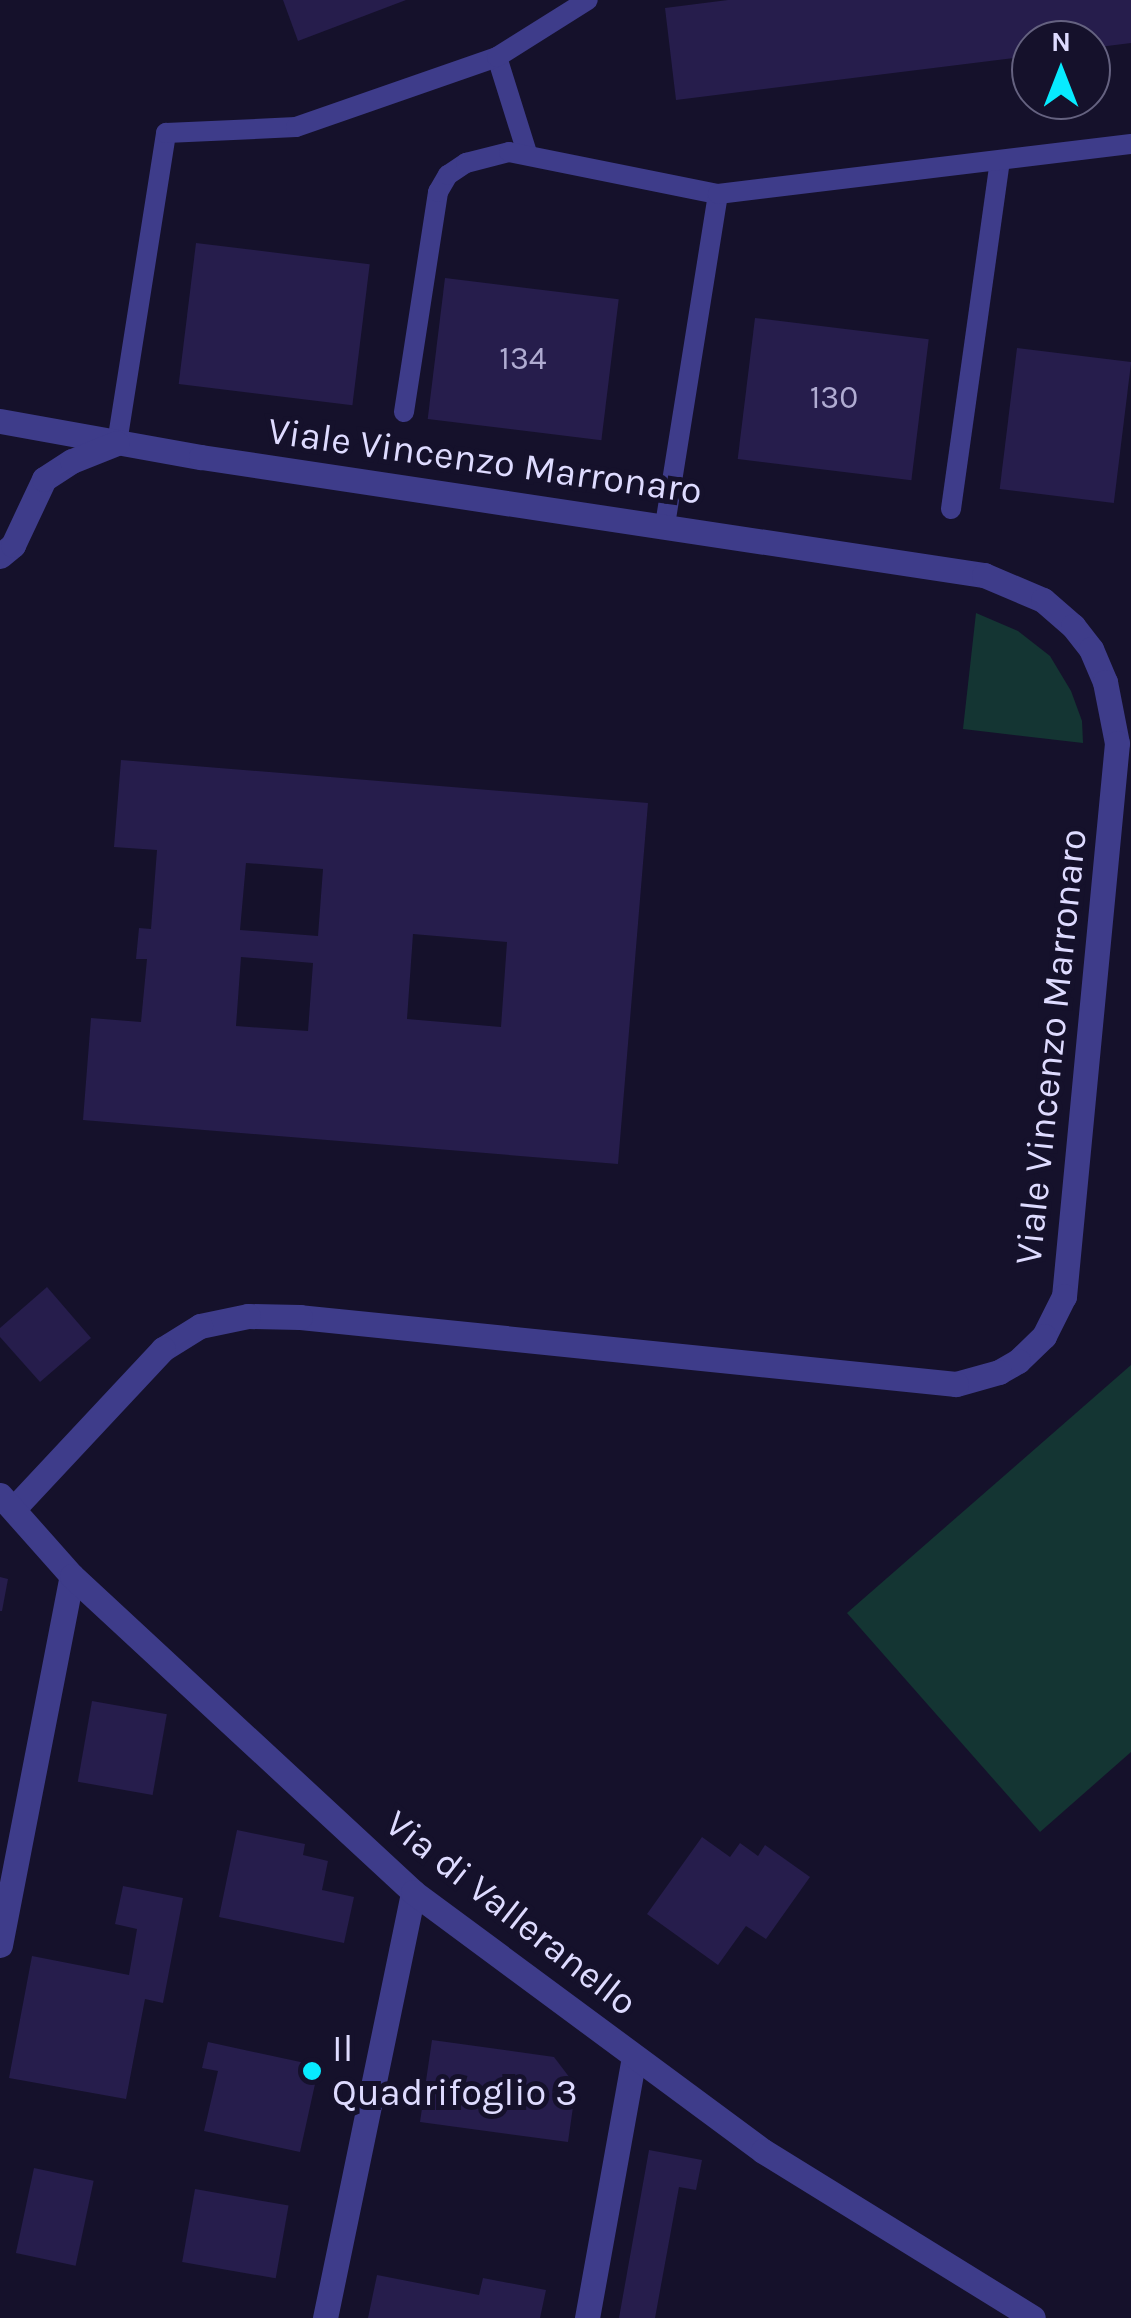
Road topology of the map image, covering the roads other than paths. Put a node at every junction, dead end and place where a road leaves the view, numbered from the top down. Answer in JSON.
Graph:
{"nodes":[{"id":1,"x":588,"y":0,"type":"edge"},
{"id":2,"x":497,"y":57,"type":"junction"},
{"id":3,"x":1131,"y":144,"type":"edge"},
{"id":4,"x":528,"y":153,"type":"junction"},
{"id":5,"x":1000,"y":160,"type":"junction"},
{"id":6,"x":718,"y":194,"type":"junction"},
{"id":7,"x":404,"y":412,"type":"dead end"},
{"id":8,"x":0,"y":421,"type":"edge"},
{"id":9,"x":117,"y":443,"type":"junction"},
{"id":10,"x":951,"y":509,"type":"dead end"},
{"id":11,"x":665,"y":525,"type":"junction"},
{"id":12,"x":0,"y":556,"type":"edge"},
{"id":13,"x":7,"y":1501,"type":"edge"},
{"id":14,"x":72,"y":1576,"type":"junction"},
{"id":15,"x":413,"y":1892,"type":"junction"},
{"id":16,"x":0,"y":1945,"type":"edge"},
{"id":17,"x":634,"y":2057,"type":"junction"},
{"id":18,"x":325,"y":2318,"type":"edge"},
{"id":19,"x":587,"y":2318,"type":"edge"},
{"id":20,"x":1032,"y":2318,"type":"edge"}],
"edges":[{"from":1,"to":2,"type":"lane"},
{"from":2,"to":4,"type":"lane"},
{"from":2,"to":9,"type":"lane"},
{"from":3,"to":5,"type":"lane"},
{"from":4,"to":6,"type":"lane"},
{"from":4,"to":7,"type":"lane"},
{"from":5,"to":6,"type":"lane"},
{"from":5,"to":10,"type":"lane"},
{"from":6,"to":11,"type":"lane"},
{"from":8,"to":9,"type":"street","name":"Viale Vincenzo Marronaro"},
{"from":9,"to":11,"type":"street","name":"Viale Vincenzo Marronaro"},
{"from":9,"to":12,"type":"street"},
{"from":11,"to":13,"type":"street","name":"Viale Vincenzo Marronaro"},
{"from":13,"to":14,"type":"street","name":"Via di Valleranello"},
{"from":14,"to":15,"type":"street","name":"Via di Valleranello"},
{"from":14,"to":16,"type":"street"},
{"from":15,"to":17,"type":"street","name":"Via di Valleranello"},
{"from":15,"to":18,"type":"street"},
{"from":17,"to":19,"type":"street"},
{"from":17,"to":20,"type":"street","name":"Via di Valleranello"}]}
